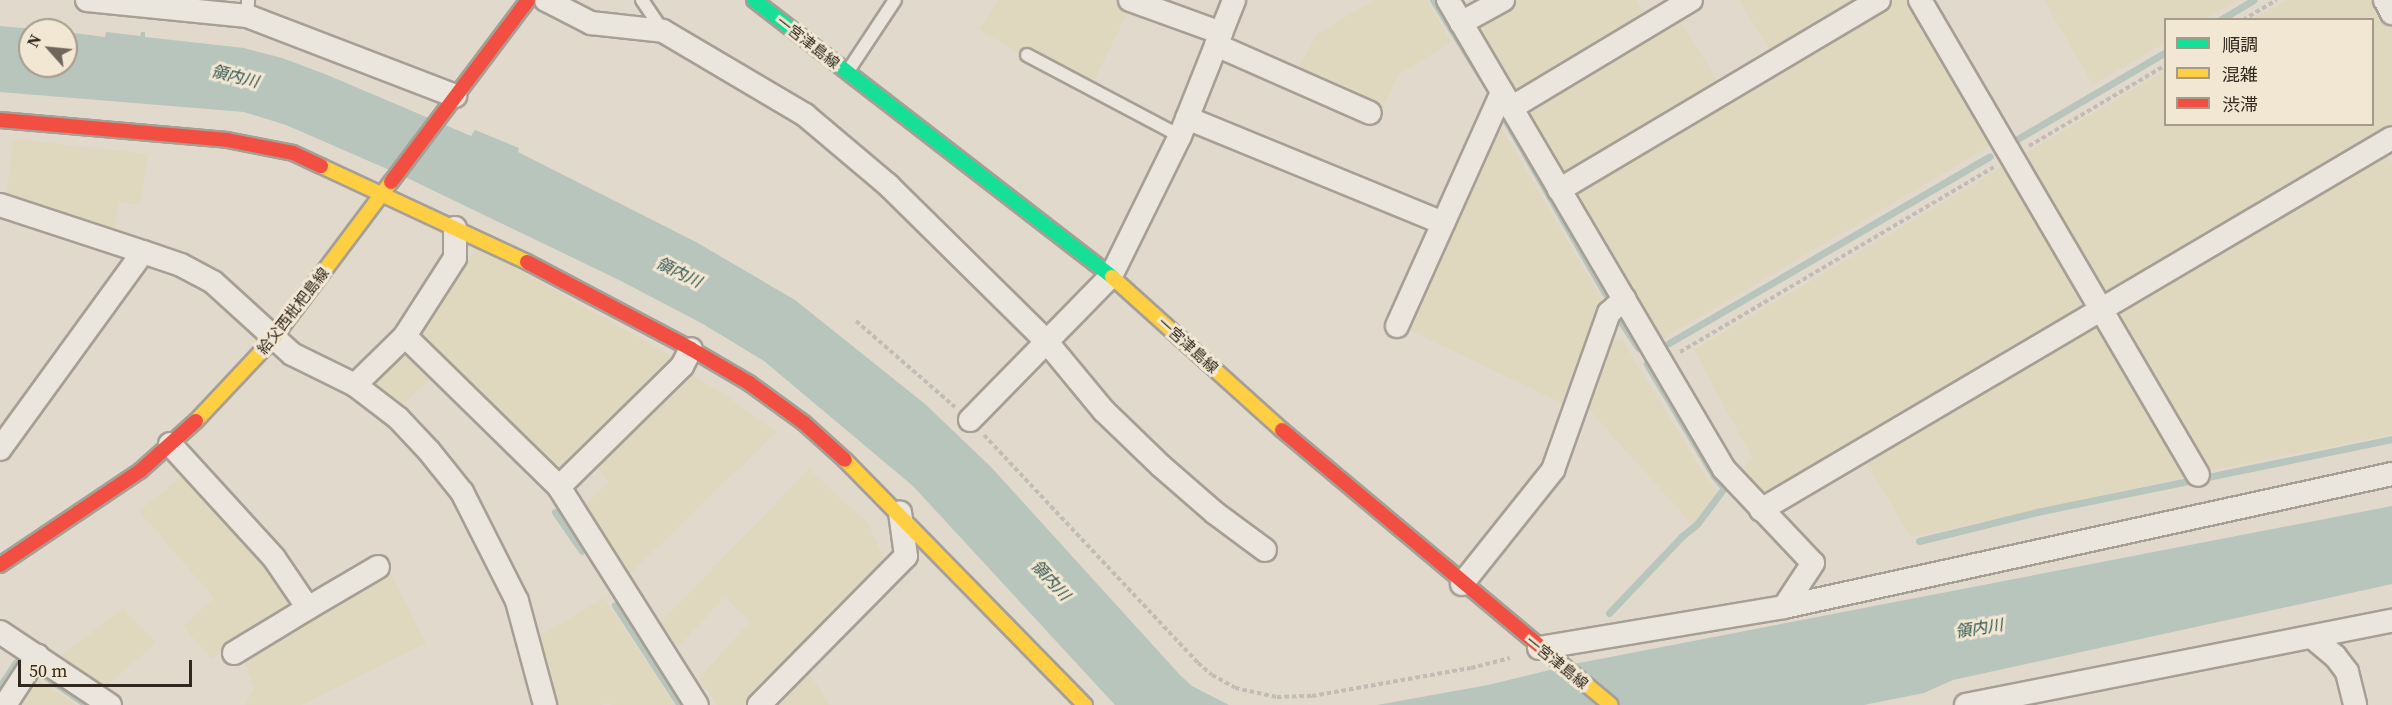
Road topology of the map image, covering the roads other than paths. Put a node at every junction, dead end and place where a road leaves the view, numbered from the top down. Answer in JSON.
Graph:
{"nodes":[{"id":1,"x":87,"y":0,"type":"edge"},
{"id":2,"x":528,"y":0,"type":"edge"},
{"id":3,"x":546,"y":0,"type":"edge"},
{"id":4,"x":642,"y":0,"type":"edge"},
{"id":5,"x":753,"y":0,"type":"edge"},
{"id":6,"x":895,"y":0,"type":"edge"},
{"id":7,"x":1130,"y":0,"type":"edge"},
{"id":8,"x":1233,"y":0,"type":"edge"},
{"id":9,"x":1448,"y":0,"type":"edge"},
{"id":10,"x":1503,"y":0,"type":"edge"},
{"id":11,"x":1691,"y":0,"type":"edge"},
{"id":12,"x":1879,"y":0,"type":"edge"},
{"id":13,"x":1920,"y":0,"type":"edge"},
{"id":14,"x":2385,"y":0,"type":"edge"},
{"id":15,"x":247,"y":8,"type":"edge"},
{"id":16,"x":2392,"y":13,"type":"edge"},
{"id":17,"x":1461,"y":23,"type":"junction"},
{"id":18,"x":663,"y":31,"type":"junction"},
{"id":19,"x":1218,"y":39,"type":"junction"},
{"id":20,"x":1027,"y":55,"type":"dead end"},
{"id":21,"x":847,"y":72,"type":"junction"},
{"id":22,"x":454,"y":98,"type":"junction"},
{"id":23,"x":1506,"y":100,"type":"junction"},
{"id":24,"x":1370,"y":113,"type":"dead end"},
{"id":25,"x":0,"y":120,"type":"edge"},
{"id":26,"x":1183,"y":127,"type":"junction"},
{"id":27,"x":2392,"y":138,"type":"edge"},
{"id":28,"x":1559,"y":190,"type":"junction"},
{"id":29,"x":384,"y":192,"type":"junction"},
{"id":30,"x":0,"y":206,"type":"edge"},
{"id":31,"x":1443,"y":223,"type":"junction"},
{"id":32,"x":455,"y":228,"type":"junction"},
{"id":33,"x":144,"y":252,"type":"junction"},
{"id":34,"x":1111,"y":276,"type":"junction"},
{"id":35,"x":1624,"y":299,"type":"junction"},
{"id":36,"x":2101,"y":309,"type":"junction"},
{"id":37,"x":1397,"y":326,"type":"dead end"},
{"id":38,"x":405,"y":336,"type":"junction"},
{"id":39,"x":273,"y":339,"type":"junction"},
{"id":40,"x":1046,"y":341,"type":"junction"},
{"id":41,"x":692,"y":349,"type":"junction"},
{"id":42,"x":355,"y":385,"type":"junction"},
{"id":43,"x":970,"y":420,"type":"road end"},
{"id":44,"x":170,"y":444,"type":"junction"},
{"id":45,"x":0,"y":449,"type":"edge"},
{"id":46,"x":2392,"y":474,"type":"edge"},
{"id":47,"x":2198,"y":475,"type":"dead end"},
{"id":48,"x":559,"y":487,"type":"junction"},
{"id":49,"x":1761,"y":510,"type":"junction"},
{"id":50,"x":900,"y":511,"type":"junction"},
{"id":51,"x":1266,"y":550,"type":"dead end"},
{"id":52,"x":3,"y":558,"type":"edge"},
{"id":53,"x":378,"y":567,"type":"dead end"},
{"id":54,"x":1462,"y":584,"type":"junction"},
{"id":55,"x":1784,"y":607,"type":"junction"},
{"id":56,"x":308,"y":608,"type":"junction"},
{"id":57,"x":2392,"y":621,"type":"edge"},
{"id":58,"x":0,"y":632,"type":"edge"},
{"id":59,"x":2312,"y":638,"type":"junction"},
{"id":60,"x":234,"y":652,"type":"dead end"},
{"id":61,"x":1547,"y":654,"type":"junction"},
{"id":62,"x":37,"y":656,"type":"junction"},
{"id":63,"x":1074,"y":701,"type":"edge"},
{"id":64,"x":5,"y":705,"type":"edge"},
{"id":65,"x":111,"y":705,"type":"edge"},
{"id":66,"x":545,"y":705,"type":"edge"},
{"id":67,"x":697,"y":705,"type":"edge"},
{"id":68,"x":759,"y":705,"type":"edge"},
{"id":69,"x":1611,"y":705,"type":"edge"},
{"id":70,"x":1969,"y":705,"type":"edge"},
{"id":71,"x":2355,"y":705,"type":"edge"}],
"edges":[{"from":1,"to":15,"type":"street"},
{"from":2,"to":22,"type":"main road","name":"給父西枇杷島線"},
{"from":3,"to":18,"type":"street"},
{"from":4,"to":18,"type":"lane"},
{"from":5,"to":21,"type":"main road","name":"一宮津島線"},
{"from":6,"to":21,"type":"lane"},
{"from":7,"to":19,"type":"street"},
{"from":8,"to":19,"type":"street"},
{"from":9,"to":17,"type":"street"},
{"from":10,"to":17,"type":"street"},
{"from":11,"to":23,"type":"street"},
{"from":12,"to":28,"type":"street"},
{"from":13,"to":36,"type":"street"},
{"from":14,"to":16,"type":"street"},
{"from":15,"to":22,"type":"street"},
{"from":17,"to":23,"type":"street"},
{"from":18,"to":40,"type":"street"},
{"from":19,"to":24,"type":"street"},
{"from":19,"to":26,"type":"street"},
{"from":20,"to":26,"type":"lane"},
{"from":21,"to":34,"type":"main road","name":"一宮津島線"},
{"from":22,"to":29,"type":"main road","name":"給父西枇杷島線"},
{"from":23,"to":28,"type":"street"},
{"from":23,"to":31,"type":"street"},
{"from":25,"to":29,"type":"main road"},
{"from":26,"to":31,"type":"street"},
{"from":26,"to":34,"type":"street"},
{"from":27,"to":36,"type":"street"},
{"from":28,"to":35,"type":"street"},
{"from":29,"to":32,"type":"main road"},
{"from":29,"to":39,"type":"main road","name":"給父西枇杷島線"},
{"from":30,"to":33,"type":"street"},
{"from":31,"to":37,"type":"street"},
{"from":32,"to":38,"type":"street"},
{"from":32,"to":41,"type":"main road"},
{"from":33,"to":39,"type":"street"},
{"from":33,"to":45,"type":"street"},
{"from":34,"to":40,"type":"street"},
{"from":34,"to":54,"type":"main road","name":"一宮津島線"},
{"from":35,"to":49,"type":"street"},
{"from":35,"to":54,"type":"street"},
{"from":36,"to":47,"type":"street"},
{"from":36,"to":49,"type":"street"},
{"from":38,"to":42,"type":"street"},
{"from":38,"to":48,"type":"street"},
{"from":39,"to":42,"type":"street"},
{"from":39,"to":44,"type":"main road","name":"給父西枇杷島線"},
{"from":40,"to":43,"type":"street"},
{"from":40,"to":51,"type":"street"},
{"from":41,"to":48,"type":"street"},
{"from":41,"to":50,"type":"main road"},
{"from":42,"to":66,"type":"street"},
{"from":44,"to":52,"type":"main road","name":"給父西枇杷島線"},
{"from":44,"to":56,"type":"street"},
{"from":46,"to":55,"type":"street"},
{"from":48,"to":67,"type":"street"},
{"from":49,"to":55,"type":"street"},
{"from":50,"to":63,"type":"main road"},
{"from":50,"to":68,"type":"street"},
{"from":53,"to":56,"type":"street"},
{"from":54,"to":61,"type":"main road","name":"一宮津島線"},
{"from":55,"to":61,"type":"street"},
{"from":56,"to":60,"type":"street"},
{"from":57,"to":59,"type":"street"},
{"from":58,"to":62,"type":"street"},
{"from":59,"to":70,"type":"street"},
{"from":59,"to":71,"type":"street"},
{"from":61,"to":69,"type":"main road","name":"一宮津島線"},
{"from":62,"to":64,"type":"street"},
{"from":62,"to":65,"type":"street"}]}
